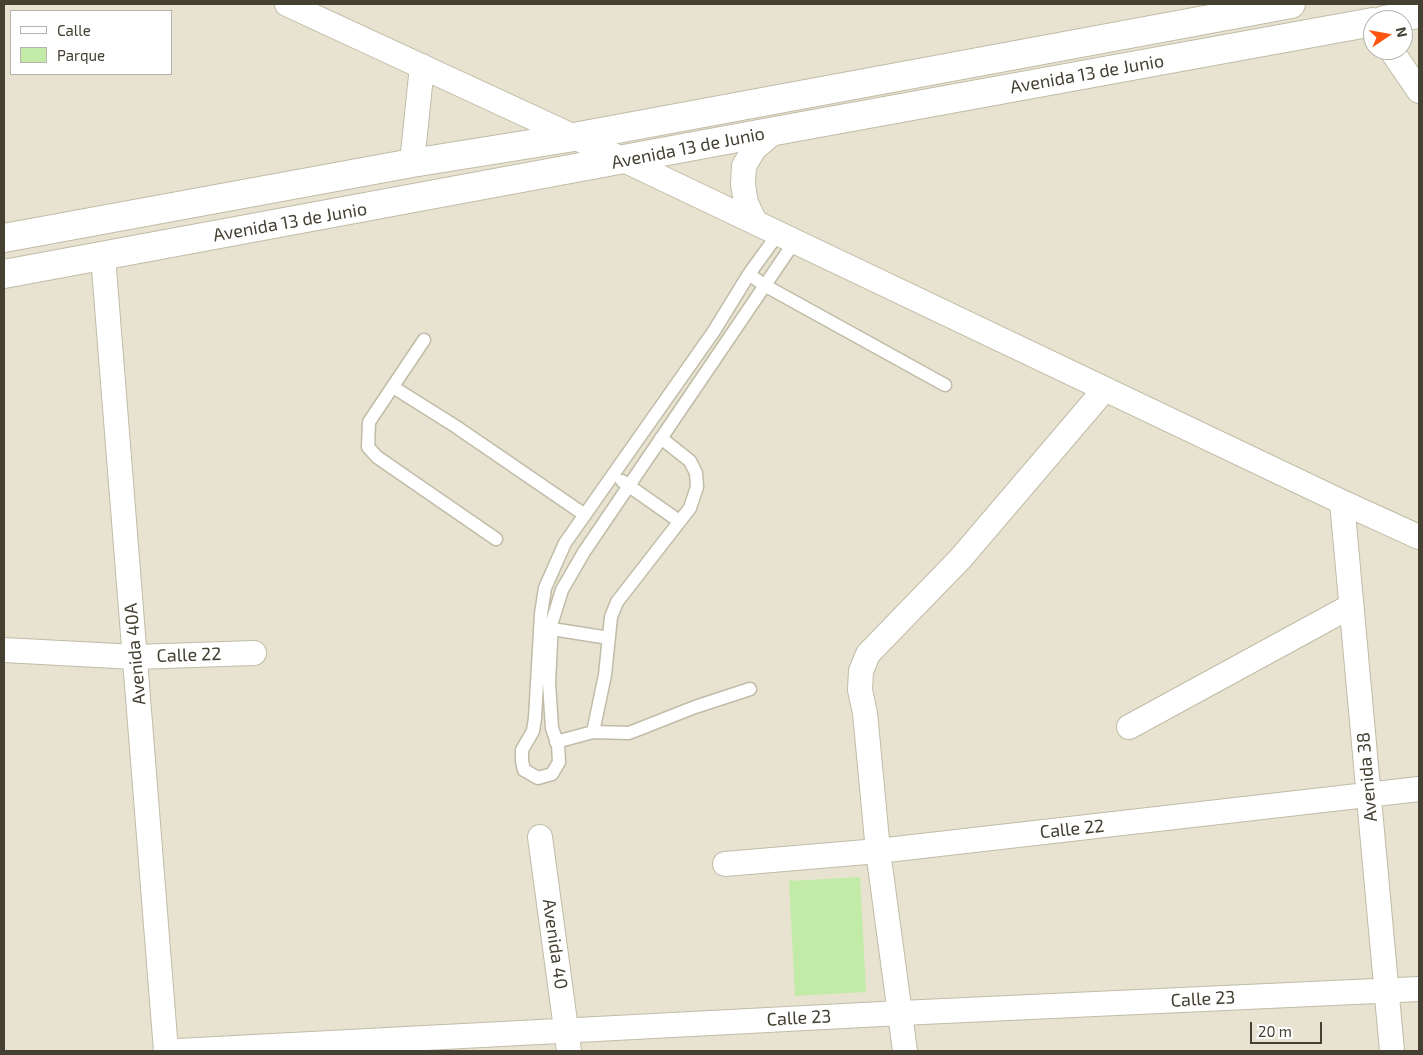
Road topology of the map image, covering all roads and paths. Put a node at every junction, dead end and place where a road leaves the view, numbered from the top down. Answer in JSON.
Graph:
{"nodes":[{"id":1,"x":287,"y":4,"type":"edge"},
{"id":2,"x":1291,"y":4,"type":"edge"},
{"id":3,"x":1246,"y":8,"type":"edge"},
{"id":4,"x":1363,"y":24,"type":"edge"},
{"id":5,"x":1398,"y":60,"type":"edge"},
{"id":6,"x":422,"y":66,"type":"junction"},
{"id":7,"x":1419,"y":91,"type":"edge"},
{"id":8,"x":775,"y":131,"type":"junction"},
{"id":9,"x":574,"y":137,"type":"junction"},
{"id":10,"x":624,"y":160,"type":"junction"},
{"id":11,"x":412,"y":163,"type":"junction"},
{"id":12,"x":755,"y":222,"type":"junction"},
{"id":13,"x":4,"y":238,"type":"edge"},
{"id":14,"x":787,"y":238,"type":"junction"},
{"id":15,"x":103,"y":256,"type":"junction"},
{"id":16,"x":4,"y":274,"type":"edge"},
{"id":17,"x":749,"y":274,"type":"junction"},
{"id":18,"x":764,"y":285,"type":"junction"},
{"id":19,"x":424,"y":340,"type":"dead end"},
{"id":20,"x":945,"y":385,"type":"dead end"},
{"id":21,"x":393,"y":387,"type":"junction"},
{"id":22,"x":1105,"y":389,"type":"junction"},
{"id":23,"x":661,"y":438,"type":"junction"},
{"id":24,"x":614,"y":476,"type":"junction"},
{"id":25,"x":628,"y":486,"type":"junction"},
{"id":26,"x":1342,"y":502,"type":"junction"},
{"id":27,"x":585,"y":515,"type":"junction"},
{"id":28,"x":679,"y":521,"type":"junction"},
{"id":29,"x":1419,"y":537,"type":"edge"},
{"id":30,"x":496,"y":539,"type":"dead end"},
{"id":31,"x":1351,"y":606,"type":"junction"},
{"id":32,"x":552,"y":629,"type":"junction"},
{"id":33,"x":609,"y":638,"type":"junction"},
{"id":34,"x":4,"y":650,"type":"edge"},
{"id":35,"x":254,"y":653,"type":"dead end"},
{"id":36,"x":135,"y":657,"type":"junction"},
{"id":37,"x":750,"y":689,"type":"dead end"},
{"id":38,"x":1129,"y":727,"type":"dead end"},
{"id":39,"x":593,"y":732,"type":"junction"},
{"id":40,"x":556,"y":742,"type":"junction"},
{"id":41,"x":1419,"y":790,"type":"edge"},
{"id":42,"x":1369,"y":796,"type":"junction"},
{"id":43,"x":540,"y":836,"type":"dead end"},
{"id":44,"x":878,"y":851,"type":"junction"},
{"id":45,"x":725,"y":864,"type":"dead end"},
{"id":46,"x":1419,"y":989,"type":"edge"},
{"id":47,"x":1387,"y":991,"type":"junction"},
{"id":48,"x":901,"y":1013,"type":"junction"},
{"id":49,"x":568,"y":1041,"type":"edge"},
{"id":50,"x":166,"y":1051,"type":"edge"},
{"id":51,"x":178,"y":1051,"type":"edge"},
{"id":52,"x":905,"y":1051,"type":"edge"},
{"id":53,"x":1392,"y":1051,"type":"edge"}],
"edges":[{"from":1,"to":6,"type":"street"},
{"from":2,"to":3,"type":"street","name":"Avenida 13 de Junio"},
{"from":3,"to":9,"type":"street","name":"Avenida 13 de Junio"},
{"from":4,"to":8,"type":"street","name":"Avenida 13 de Junio"},
{"from":5,"to":7,"type":"street"},
{"from":6,"to":9,"type":"street"},
{"from":6,"to":11,"type":"street"},
{"from":8,"to":10,"type":"street","name":"Avenida 13 de Junio"},
{"from":8,"to":12,"type":"street"},
{"from":9,"to":10,"type":"street"},
{"from":9,"to":11,"type":"street","name":"Avenida 13 de Junio"},
{"from":10,"to":12,"type":"street"},
{"from":10,"to":15,"type":"street","name":"Avenida 13 de Junio"},
{"from":11,"to":13,"type":"street","name":"Avenida 13 de Junio"},
{"from":12,"to":14,"type":"street"},
{"from":14,"to":17,"type":"lane"},
{"from":14,"to":18,"type":"lane"},
{"from":14,"to":22,"type":"street"},
{"from":15,"to":16,"type":"street","name":"Avenida 13 de Junio"},
{"from":15,"to":36,"type":"street","name":"Avenida 40A"},
{"from":17,"to":18,"type":"lane"},
{"from":17,"to":24,"type":"lane"},
{"from":18,"to":20,"type":"lane"},
{"from":18,"to":23,"type":"lane"},
{"from":19,"to":21,"type":"lane"},
{"from":21,"to":27,"type":"lane"},
{"from":21,"to":30,"type":"lane"},
{"from":22,"to":26,"type":"street"},
{"from":22,"to":44,"type":"street"},
{"from":23,"to":25,"type":"lane"},
{"from":23,"to":28,"type":"lane"},
{"from":24,"to":25,"type":"lane"},
{"from":24,"to":27,"type":"lane"},
{"from":25,"to":28,"type":"lane"},
{"from":25,"to":32,"type":"lane"},
{"from":26,"to":29,"type":"street"},
{"from":26,"to":31,"type":"street","name":"Avenida 38"},
{"from":27,"to":40,"type":"lane"},
{"from":28,"to":33,"type":"lane"},
{"from":31,"to":38,"type":"street"},
{"from":31,"to":42,"type":"street","name":"Avenida 38"},
{"from":32,"to":33,"type":"lane"},
{"from":32,"to":40,"type":"lane"},
{"from":33,"to":39,"type":"lane"},
{"from":34,"to":36,"type":"street","name":"Calle 22"},
{"from":35,"to":36,"type":"street","name":"Calle 22"},
{"from":36,"to":50,"type":"street","name":"Avenida 40A"},
{"from":37,"to":39,"type":"lane"},
{"from":39,"to":40,"type":"lane"},
{"from":41,"to":42,"type":"street","name":"Calle 22"},
{"from":42,"to":44,"type":"street","name":"Calle 22"},
{"from":42,"to":47,"type":"street","name":"Avenida 38"},
{"from":43,"to":49,"type":"street","name":"Avenida 40"},
{"from":44,"to":45,"type":"street","name":"Calle 22"},
{"from":44,"to":48,"type":"street"},
{"from":46,"to":47,"type":"street","name":"Calle 23"},
{"from":47,"to":48,"type":"street","name":"Calle 23"},
{"from":47,"to":53,"type":"street","name":"Avenida 38"},
{"from":48,"to":49,"type":"street","name":"Calle 23"},
{"from":48,"to":52,"type":"street"},
{"from":49,"to":51,"type":"street","name":"Calle 23"}]}
